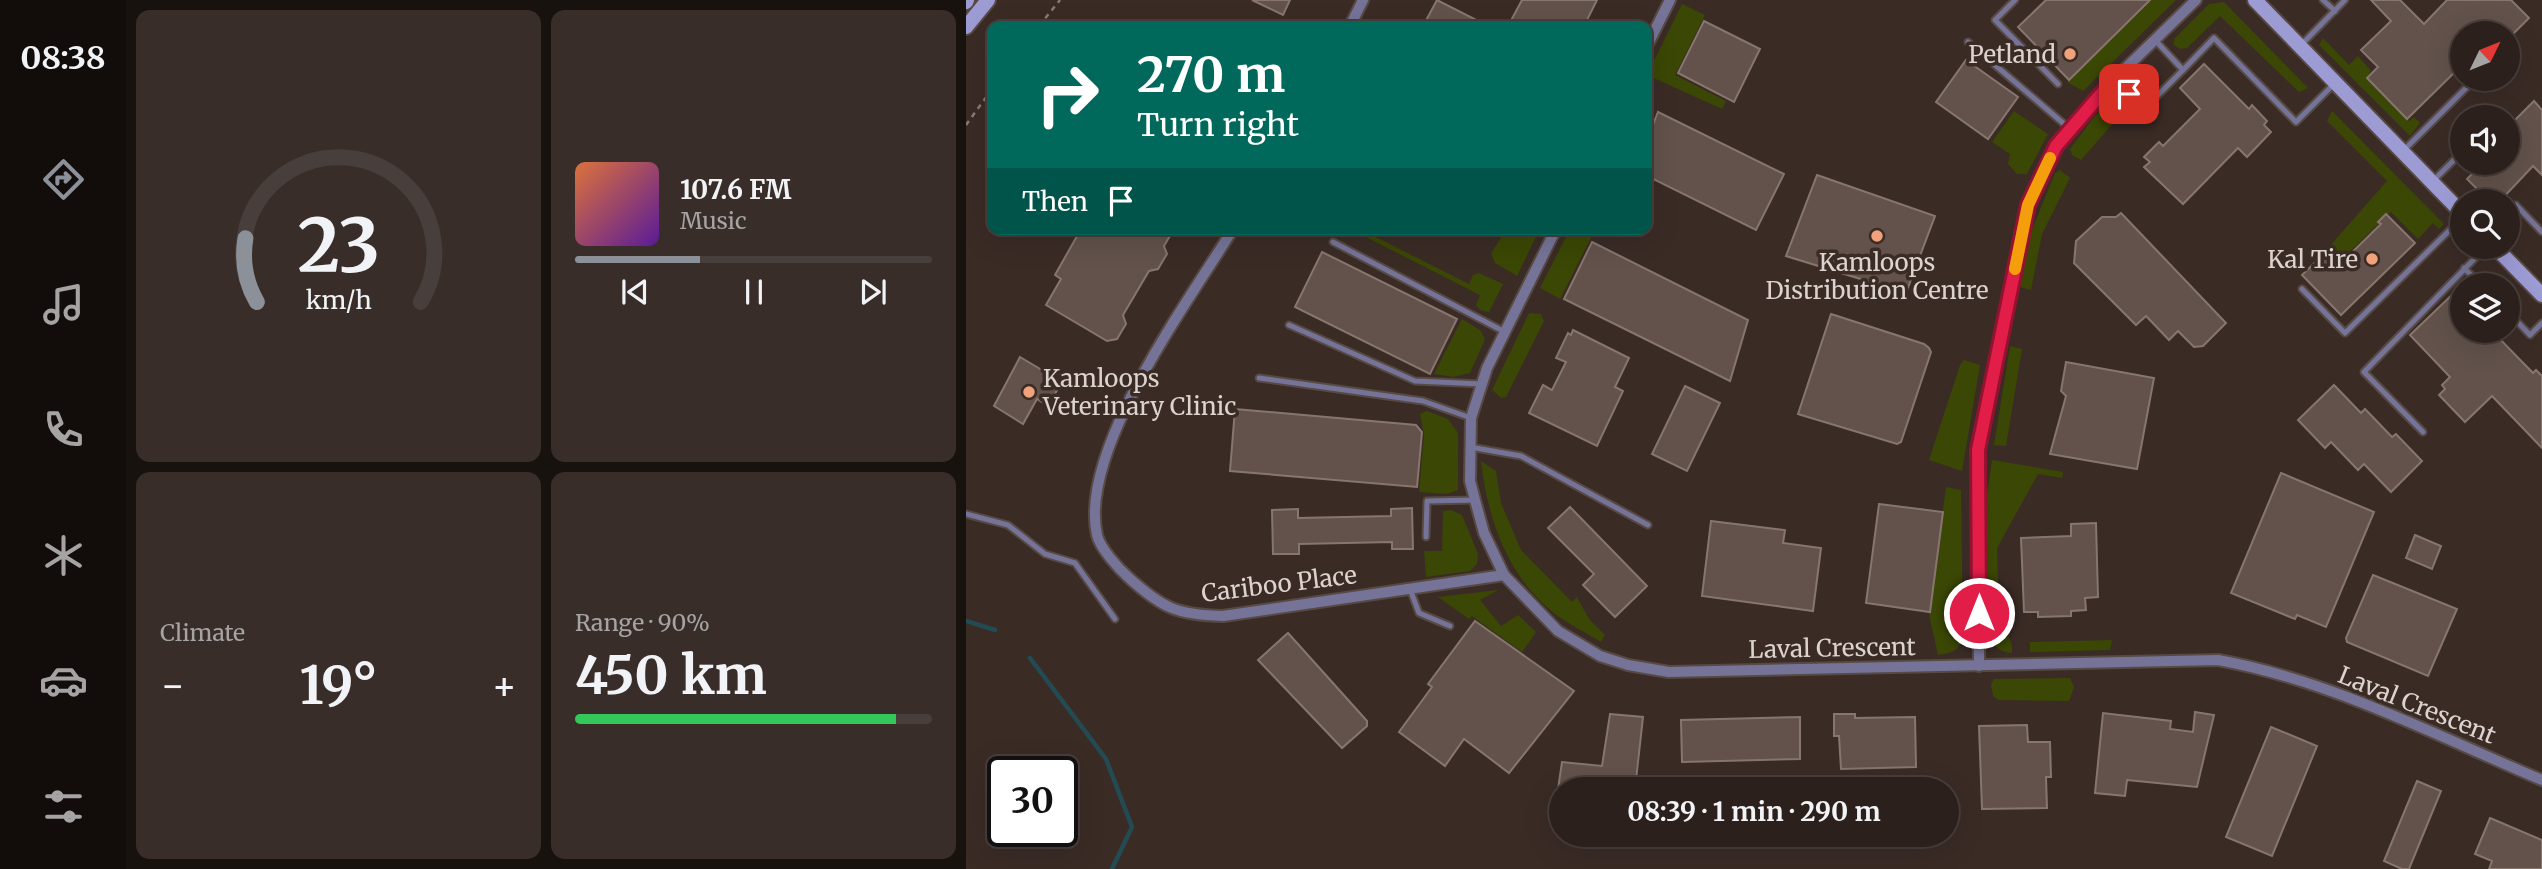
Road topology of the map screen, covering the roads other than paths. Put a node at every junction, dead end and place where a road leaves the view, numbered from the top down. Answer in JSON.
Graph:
{"nodes":[{"id":1,"x":988,"y":0,"type":"edge"},
{"id":2,"x":1363,"y":0,"type":"edge"},
{"id":3,"x":1670,"y":0,"type":"edge"},
{"id":4,"x":2015,"y":0,"type":"edge"},
{"id":5,"x":2196,"y":0,"type":"edge"},
{"id":6,"x":2255,"y":0,"type":"edge"},
{"id":7,"x":2323,"y":0,"type":"edge"},
{"id":8,"x":2345,"y":0,"type":"edge"},
{"id":9,"x":2334,"y":12,"type":"junction"},
{"id":10,"x":1352,"y":21,"type":"edge"},
{"id":11,"x":966,"y":27,"type":"edge"},
{"id":12,"x":1652,"y":36,"type":"edge"},
{"id":13,"x":2155,"y":40,"type":"junction"},
{"id":14,"x":1968,"y":42,"type":"dead end"},
{"id":15,"x":2300,"y":46,"type":"junction"},
{"id":16,"x":2183,"y":70,"type":"junction"},
{"id":17,"x":2114,"y":79,"type":"junction"},
{"id":18,"x":2335,"y":83,"type":"junction"},
{"id":19,"x":2058,"y":84,"type":"dead end"},
{"id":20,"x":2463,"y":91,"type":"edge"},
{"id":21,"x":2070,"y":129,"type":"junction"},
{"id":22,"x":2402,"y":151,"type":"junction"},
{"id":23,"x":2450,"y":164,"type":"edge"},
{"id":24,"x":2432,"y":182,"type":"junction"},
{"id":25,"x":2450,"y":202,"type":"edge"},
{"id":26,"x":2520,"y":209,"type":"edge"},
{"id":27,"x":2450,"y":228,"type":"edge"},
{"id":28,"x":2542,"y":232,"type":"edge"},
{"id":29,"x":1229,"y":235,"type":"edge"},
{"id":30,"x":1553,"y":235,"type":"edge"},
{"id":31,"x":1333,"y":242,"type":"dead end"},
{"id":32,"x":2473,"y":259,"type":"edge"},
{"id":33,"x":2507,"y":259,"type":"edge"},
{"id":34,"x":2464,"y":268,"type":"junction"},
{"id":35,"x":2469,"y":273,"type":"edge"},
{"id":36,"x":2302,"y":289,"type":"dead end"},
{"id":37,"x":2542,"y":295,"type":"edge"},
{"id":38,"x":2542,"y":323,"type":"edge"},
{"id":39,"x":1289,"y":325,"type":"dead end"},
{"id":40,"x":2520,"y":325,"type":"edge"},
{"id":41,"x":1505,"y":332,"type":"junction"},
{"id":42,"x":1259,"y":378,"type":"dead end"},
{"id":43,"x":1482,"y":384,"type":"junction"},
{"id":44,"x":1471,"y":418,"type":"junction"},
{"id":45,"x":2423,"y":432,"type":"dead end"},
{"id":46,"x":1470,"y":447,"type":"junction"},
{"id":47,"x":1475,"y":500,"type":"junction"},
{"id":48,"x":966,"y":514,"type":"edge"},
{"id":49,"x":1647,"y":525,"type":"dead end"},
{"id":50,"x":1426,"y":537,"type":"dead end"},
{"id":51,"x":1504,"y":575,"type":"junction"},
{"id":52,"x":1410,"y":589,"type":"junction"},
{"id":53,"x":1115,"y":619,"type":"dead end"},
{"id":54,"x":1450,"y":626,"type":"dead end"},
{"id":55,"x":1979,"y":666,"type":"junction"},
{"id":56,"x":2542,"y":780,"type":"edge"}],
"edges":[{"from":1,"to":11,"type":"street"},
{"from":2,"to":10,"type":"street"},
{"from":3,"to":12,"type":"street"},
{"from":4,"to":19,"type":"lane"},
{"from":5,"to":13,"type":"street"},
{"from":6,"to":15,"type":"street"},
{"from":7,"to":9,"type":"lane"},
{"from":8,"to":9,"type":"lane"},
{"from":9,"to":15,"type":"lane"},
{"from":13,"to":16,"type":"lane"},
{"from":13,"to":17,"type":"street"},
{"from":14,"to":21,"type":"lane"},
{"from":15,"to":18,"type":"street"},
{"from":16,"to":17,"type":"lane"},
{"from":16,"to":18,"type":"lane"},
{"from":17,"to":21,"type":"street"},
{"from":18,"to":22,"type":"street"},
{"from":20,"to":22,"type":"lane"},
{"from":21,"to":55,"type":"street"},
{"from":22,"to":24,"type":"street"},
{"from":23,"to":24,"type":"lane"},
{"from":24,"to":25,"type":"street"},
{"from":26,"to":28,"type":"lane"},
{"from":27,"to":36,"type":"lane"},
{"from":29,"to":52,"type":"street","name":"Cariboo Place"},
{"from":30,"to":41,"type":"street","name":"Laval Crescent"},
{"from":31,"to":41,"type":"lane"},
{"from":32,"to":34,"type":"lane"},
{"from":33,"to":37,"type":"street"},
{"from":34,"to":35,"type":"lane"},
{"from":34,"to":45,"type":"lane"},
{"from":38,"to":40,"type":"lane"},
{"from":39,"to":43,"type":"lane"},
{"from":41,"to":43,"type":"street","name":"Laval Crescent"},
{"from":42,"to":44,"type":"lane"},
{"from":43,"to":44,"type":"street","name":"Laval Crescent"},
{"from":44,"to":46,"type":"street","name":"Laval Crescent"},
{"from":46,"to":47,"type":"street","name":"Laval Crescent"},
{"from":46,"to":49,"type":"lane"},
{"from":47,"to":50,"type":"lane"},
{"from":47,"to":51,"type":"street","name":"Laval Crescent"},
{"from":48,"to":53,"type":"lane"},
{"from":51,"to":52,"type":"street","name":"Cariboo Place"},
{"from":51,"to":55,"type":"street","name":"Laval Crescent"},
{"from":52,"to":54,"type":"lane"},
{"from":55,"to":56,"type":"street","name":"Laval Crescent"}]}
